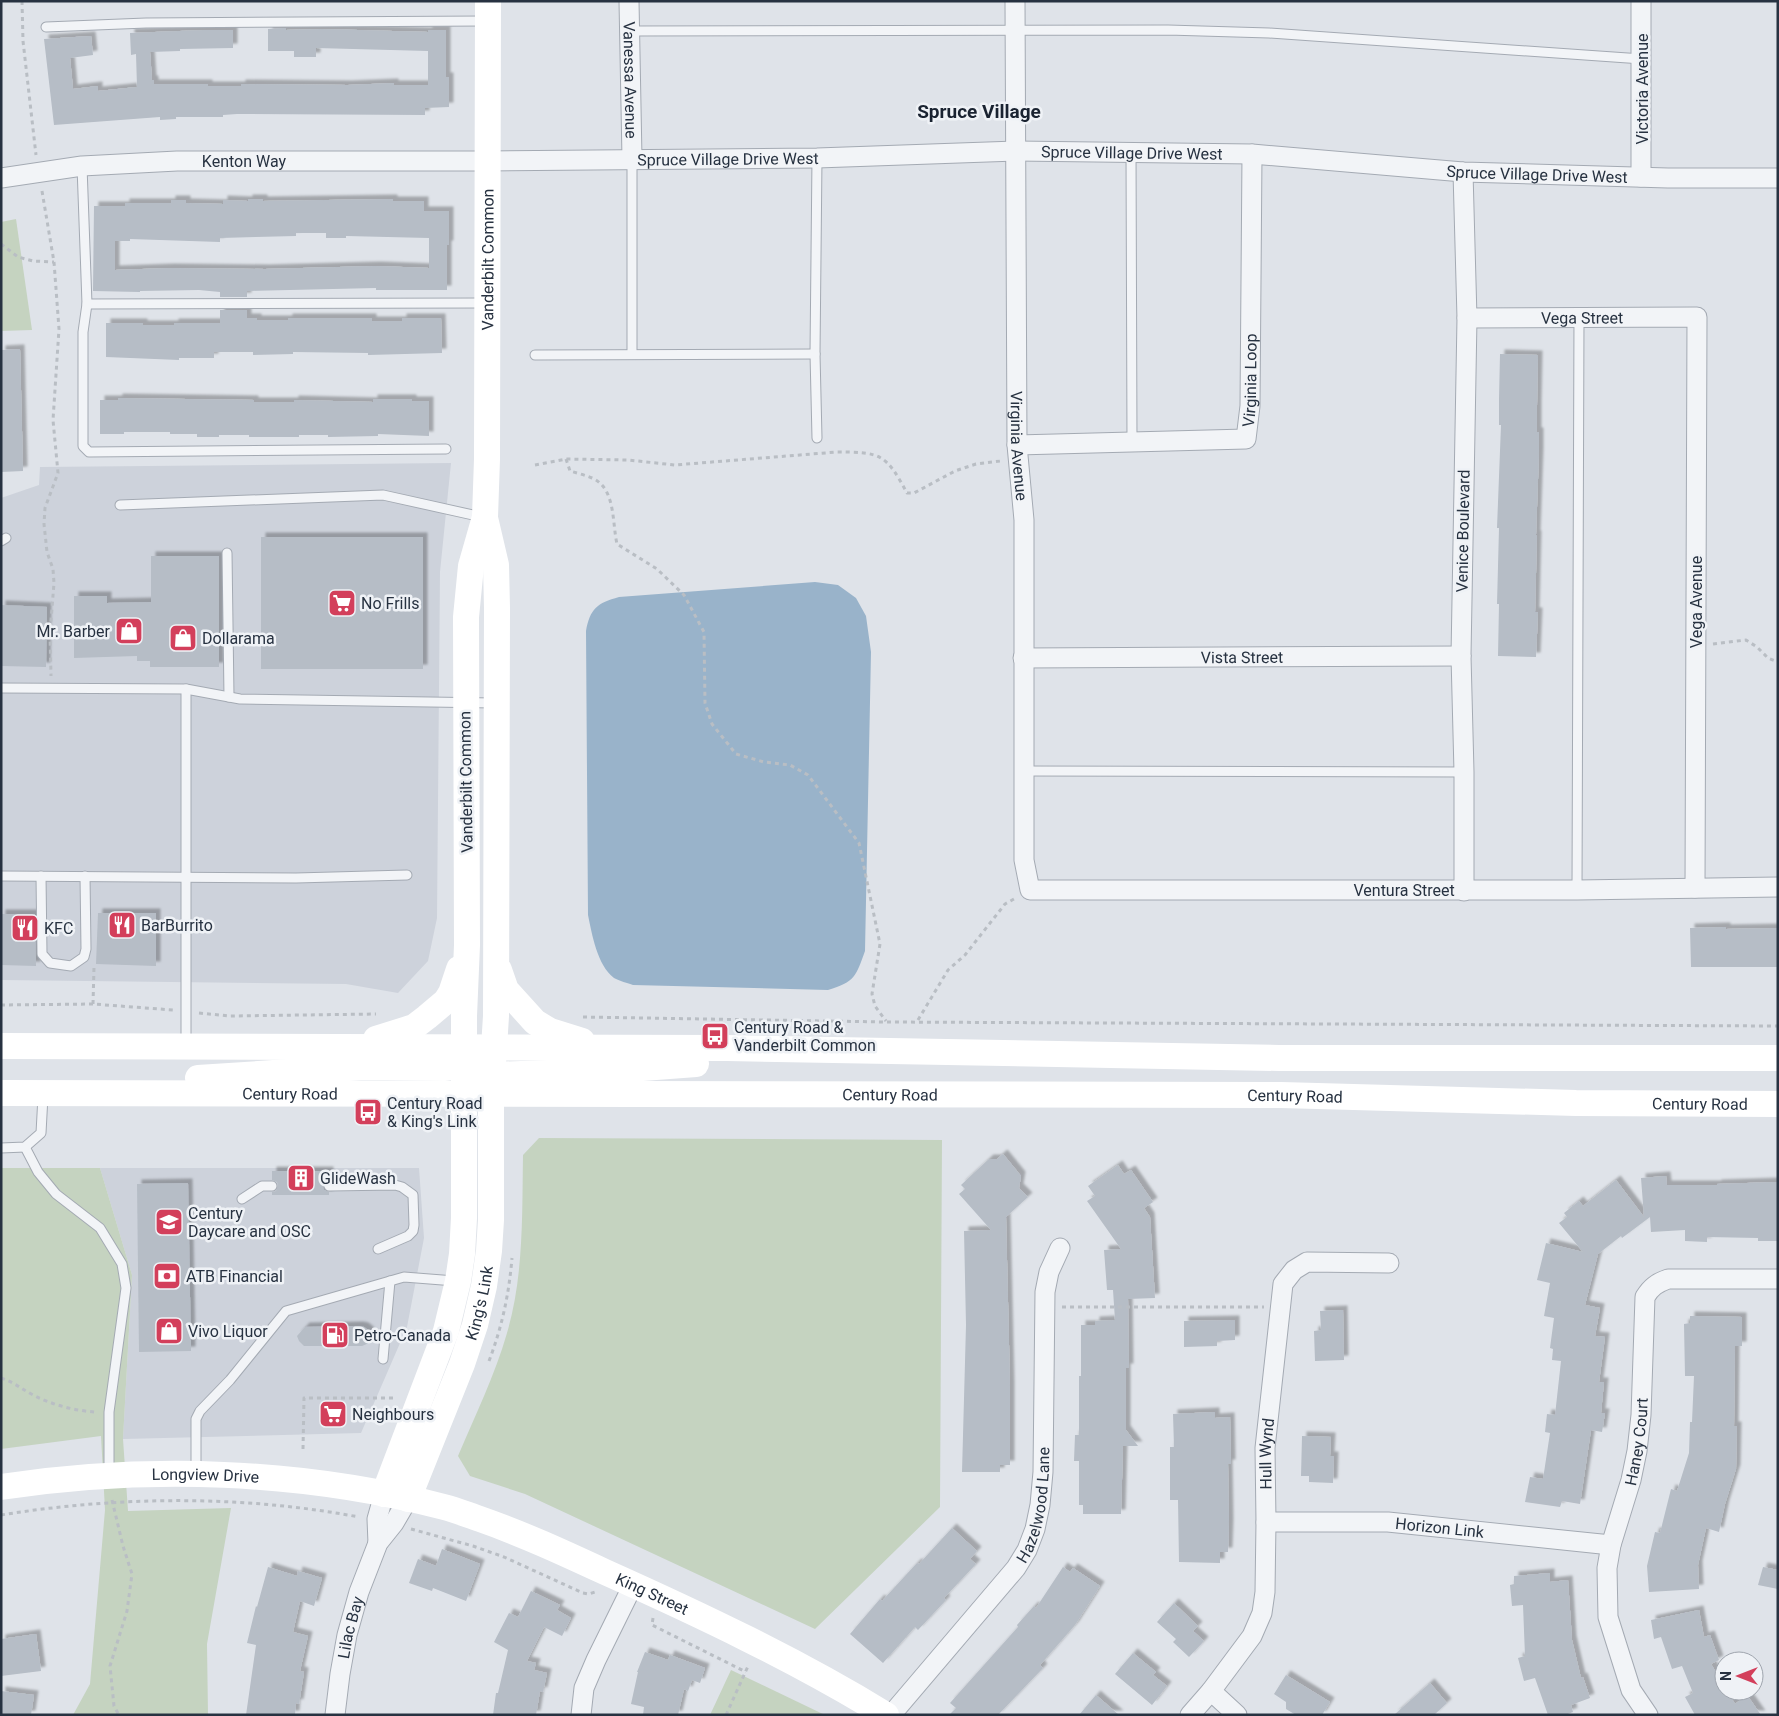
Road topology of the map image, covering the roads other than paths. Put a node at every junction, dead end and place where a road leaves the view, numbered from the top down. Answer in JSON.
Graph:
{"nodes":[{"id":1,"x":629,"y":1,"type":"edge"},
{"id":2,"x":1015,"y":1,"type":"edge"},
{"id":3,"x":1641,"y":1,"type":"edge"},
{"id":4,"x":488,"y":11,"type":"edge"},
{"id":5,"x":46,"y":27,"type":"dead end"},
{"id":6,"x":1016,"y":30,"type":"junction"},
{"id":7,"x":629,"y":31,"type":"junction"},
{"id":8,"x":1642,"y":59,"type":"junction"},
{"id":9,"x":1016,"y":151,"type":"junction"},
{"id":10,"x":1131,"y":152,"type":"junction"},
{"id":11,"x":1252,"y":154,"type":"junction"},
{"id":12,"x":817,"y":158,"type":"junction"},
{"id":13,"x":632,"y":159,"type":"junction"},
{"id":14,"x":488,"y":161,"type":"junction"},
{"id":15,"x":82,"y":166,"type":"junction"},
{"id":16,"x":1463,"y":172,"type":"junction"},
{"id":17,"x":1642,"y":177,"type":"junction"},
{"id":18,"x":1,"y":178,"type":"edge"},
{"id":19,"x":1778,"y":178,"type":"edge"},
{"id":20,"x":487,"y":303,"type":"junction"},
{"id":21,"x":87,"y":304,"type":"junction"},
{"id":22,"x":1579,"y":317,"type":"junction"},
{"id":23,"x":1697,"y":317,"type":"joint"},
{"id":24,"x":1467,"y":318,"type":"junction"},
{"id":25,"x":632,"y":354,"type":"junction"},
{"id":26,"x":815,"y":354,"type":"junction"},
{"id":27,"x":535,"y":355,"type":"dead end"},
{"id":28,"x":817,"y":438,"type":"dead end"},
{"id":29,"x":1132,"y":441,"type":"junction"},
{"id":30,"x":446,"y":449,"type":"dead end"},
{"id":31,"x":1018,"y":452,"type":"junction"},
{"id":32,"x":120,"y":505,"type":"dead end"},
{"id":33,"x":485,"y":517,"type":"junction"},
{"id":34,"x":227,"y":553,"type":"dead end"},
{"id":35,"x":1461,"y":656,"type":"junction"},
{"id":36,"x":1023,"y":658,"type":"junction"},
{"id":37,"x":1,"y":688,"type":"edge"},
{"id":38,"x":186,"y":689,"type":"junction"},
{"id":39,"x":229,"y":697,"type":"junction"},
{"id":40,"x":465,"y":702,"type":"junction"},
{"id":41,"x":497,"y":704,"type":"junction"},
{"id":42,"x":1024,"y":771,"type":"junction"},
{"id":43,"x":1464,"y":772,"type":"junction"},
{"id":44,"x":1,"y":876,"type":"edge"},
{"id":45,"x":40,"y":876,"type":"junction"},
{"id":46,"x":85,"y":876,"type":"junction"},
{"id":47,"x":407,"y":876,"type":"dead end"},
{"id":48,"x":186,"y":878,"type":"junction"},
{"id":49,"x":1778,"y":887,"type":"edge"},
{"id":50,"x":1696,"y":888,"type":"junction"},
{"id":51,"x":1030,"y":890,"type":"joint"},
{"id":52,"x":1464,"y":890,"type":"junction"},
{"id":53,"x":1576,"y":890,"type":"junction"},
{"id":54,"x":466,"y":945,"type":"junction"},
{"id":55,"x":497,"y":964,"type":"junction"},
{"id":56,"x":8,"y":1045,"type":"edge"},
{"id":57,"x":186,"y":1046,"type":"junction"},
{"id":58,"x":351,"y":1047,"type":"junction"},
{"id":59,"x":495,"y":1048,"type":"junction"},
{"id":60,"x":602,"y":1048,"type":"junction"},
{"id":61,"x":727,"y":1048,"type":"junction"},
{"id":62,"x":464,"y":1057,"type":"junction"},
{"id":63,"x":1778,"y":1058,"type":"edge"},
{"id":64,"x":491,"y":1085,"type":"junction"},
{"id":65,"x":1,"y":1093,"type":"edge"},
{"id":66,"x":52,"y":1093,"type":"junction"},
{"id":67,"x":464,"y":1094,"type":"junction"},
{"id":68,"x":1778,"y":1104,"type":"edge"},
{"id":69,"x":25,"y":1147,"type":"junction"},
{"id":70,"x":1,"y":1148,"type":"edge"},
{"id":71,"x":272,"y":1186,"type":"dead end"},
{"id":72,"x":329,"y":1186,"type":"dead end"},
{"id":73,"x":242,"y":1199,"type":"dead end"},
{"id":74,"x":1060,"y":1248,"type":"dead end"},
{"id":75,"x":378,"y":1249,"type":"dead end"},
{"id":76,"x":1389,"y":1263,"type":"dead end"},
{"id":77,"x":1778,"y":1279,"type":"edge"},
{"id":78,"x":390,"y":1281,"type":"junction"},
{"id":79,"x":458,"y":1281,"type":"junction"},
{"id":80,"x":383,"y":1359,"type":"dead end"},
{"id":81,"x":196,"y":1474,"type":"junction"},
{"id":82,"x":109,"y":1475,"type":"junction"},
{"id":83,"x":1,"y":1486,"type":"edge"},
{"id":84,"x":396,"y":1496,"type":"junction"},
{"id":85,"x":1266,"y":1522,"type":"junction"},
{"id":86,"x":1611,"y":1545,"type":"junction"},
{"id":87,"x":633,"y":1585,"type":"junction"},
{"id":88,"x":1211,"y":1691,"type":"junction"},
{"id":89,"x":335,"y":1715,"type":"edge"},
{"id":90,"x":581,"y":1715,"type":"edge"},
{"id":91,"x":886,"y":1715,"type":"edge"},
{"id":92,"x":891,"y":1715,"type":"edge"},
{"id":93,"x":1190,"y":1715,"type":"edge"},
{"id":94,"x":1237,"y":1715,"type":"edge"},
{"id":95,"x":1648,"y":1715,"type":"edge"}],
"edges":[{"from":1,"to":7,"type":"street","name":"Vanessa Avenue"},
{"from":2,"to":6,"type":"street","name":"Virginia Avenue"},
{"from":3,"to":8,"type":"street","name":"Victoria Avenue"},
{"from":4,"to":5,"type":"lane"},
{"from":4,"to":14,"type":"main road","name":"Vanderbilt Common"},
{"from":6,"to":7,"type":"lane"},
{"from":6,"to":8,"type":"lane"},
{"from":6,"to":9,"type":"street","name":"Virginia Avenue"},
{"from":7,"to":13,"type":"street","name":"Vanessa Avenue"},
{"from":8,"to":17,"type":"street","name":"Victoria Avenue"},
{"from":9,"to":10,"type":"street","name":"Spruce Village Drive West"},
{"from":9,"to":12,"type":"street","name":"Spruce Village Drive West"},
{"from":9,"to":31,"type":"street","name":"Virginia Avenue"},
{"from":10,"to":11,"type":"street","name":"Spruce Village Drive West"},
{"from":10,"to":29,"type":"lane"},
{"from":11,"to":16,"type":"street","name":"Spruce Village Drive West"},
{"from":11,"to":29,"type":"street","name":"Virginia Loop"},
{"from":12,"to":13,"type":"street","name":"Spruce Village Drive West"},
{"from":12,"to":26,"type":"lane"},
{"from":13,"to":14,"type":"street","name":"Spruce Village Drive West"},
{"from":13,"to":25,"type":"lane"},
{"from":14,"to":15,"type":"street","name":"Kenton Way"},
{"from":14,"to":20,"type":"main road","name":"Vanderbilt Common"},
{"from":15,"to":18,"type":"street","name":"Kenton Way"},
{"from":15,"to":21,"type":"lane"},
{"from":16,"to":17,"type":"street","name":"Spruce Village Drive West"},
{"from":16,"to":24,"type":"street","name":"Venice Boulevard"},
{"from":17,"to":19,"type":"street","name":"Spruce Village Drive West"},
{"from":20,"to":21,"type":"lane"},
{"from":20,"to":33,"type":"main road","name":"Vanderbilt Common"},
{"from":21,"to":30,"type":"lane"},
{"from":22,"to":23,"type":"street","name":"Vega Street"},
{"from":22,"to":24,"type":"street","name":"Vega Street"},
{"from":22,"to":53,"type":"lane"},
{"from":23,"to":50,"type":"street","name":"Vega Avenue"},
{"from":24,"to":35,"type":"street","name":"Venice Boulevard"},
{"from":25,"to":26,"type":"lane"},
{"from":25,"to":27,"type":"lane"},
{"from":26,"to":28,"type":"lane"},
{"from":29,"to":31,"type":"street","name":"Virginia Loop"},
{"from":31,"to":36,"type":"street","name":"Virginia Avenue"},
{"from":32,"to":33,"type":"lane"},
{"from":33,"to":40,"type":"main road","name":"Vanderbilt Common"},
{"from":33,"to":41,"type":"main road","name":"Vanderbilt Common"},
{"from":34,"to":39,"type":"lane"},
{"from":35,"to":36,"type":"street","name":"Vista Street"},
{"from":35,"to":43,"type":"street","name":"Venice Boulevard"},
{"from":36,"to":42,"type":"street","name":"Virginia Avenue"},
{"from":37,"to":38,"type":"lane"},
{"from":38,"to":39,"type":"lane"},
{"from":38,"to":48,"type":"lane"},
{"from":39,"to":40,"type":"lane"},
{"from":40,"to":41,"type":"lane"},
{"from":40,"to":54,"type":"main road","name":"Vanderbilt Common"},
{"from":41,"to":55,"type":"main road","name":"Vanderbilt Common"},
{"from":42,"to":43,"type":"lane"},
{"from":42,"to":51,"type":"street","name":"Virginia Avenue"},
{"from":43,"to":52,"type":"street","name":"Venice Boulevard"},
{"from":44,"to":45,"type":"lane"},
{"from":45,"to":46,"type":"lane"},
{"from":45,"to":46,"type":"lane"},
{"from":46,"to":48,"type":"lane"},
{"from":47,"to":48,"type":"lane"},
{"from":48,"to":57,"type":"lane"},
{"from":49,"to":50,"type":"street","name":"Ventura Street"},
{"from":50,"to":53,"type":"street","name":"Ventura Street"},
{"from":51,"to":52,"type":"street","name":"Ventura Street"},
{"from":52,"to":53,"type":"street","name":"Ventura Street"},
{"from":54,"to":58,"type":"main road"},
{"from":54,"to":62,"type":"main road","name":"Vanderbilt Common"},
{"from":55,"to":59,"type":"main road","name":"Vanderbilt Common"},
{"from":55,"to":60,"type":"main road"},
{"from":56,"to":57,"type":"main road"},
{"from":57,"to":58,"type":"main road"},
{"from":58,"to":62,"type":"main road"},
{"from":59,"to":60,"type":"main road"},
{"from":59,"to":62,"type":"main road"},
{"from":59,"to":64,"type":"main road","name":"King's Link"},
{"from":60,"to":61,"type":"main road"},
{"from":61,"to":63,"type":"main road"},
{"from":61,"to":64,"type":"main road"},
{"from":62,"to":66,"type":"main road"},
{"from":62,"to":67,"type":"main road","name":"King's Link"},
{"from":64,"to":67,"type":"main road"},
{"from":64,"to":68,"type":"main road","name":"Century Road"},
{"from":64,"to":84,"type":"main road","name":"King's Link"},
{"from":65,"to":66,"type":"main road","name":"Century Road"},
{"from":66,"to":67,"type":"main road","name":"Century Road"},
{"from":66,"to":69,"type":"lane"},
{"from":67,"to":79,"type":"main road","name":"King's Link"},
{"from":69,"to":70,"type":"lane"},
{"from":69,"to":82,"type":"lane"},
{"from":71,"to":73,"type":"lane"},
{"from":72,"to":75,"type":"lane"},
{"from":74,"to":92,"type":"street","name":"Hazelwood Lane"},
{"from":76,"to":85,"type":"street","name":"Hull Wynd"},
{"from":77,"to":86,"type":"street","name":"Haney Court"},
{"from":78,"to":79,"type":"lane"},
{"from":78,"to":80,"type":"lane"},
{"from":78,"to":81,"type":"lane"},
{"from":79,"to":84,"type":"main road","name":"King's Link"},
{"from":81,"to":82,"type":"main road","name":"Longview Drive"},
{"from":81,"to":84,"type":"main road","name":"Longview Drive"},
{"from":82,"to":83,"type":"main road","name":"Longview Drive"},
{"from":84,"to":87,"type":"main road","name":"King Street"},
{"from":84,"to":89,"type":"street","name":"Lilac Bay"},
{"from":85,"to":86,"type":"street","name":"Horizon Link"},
{"from":85,"to":88,"type":"street","name":"Hull Wynd"},
{"from":86,"to":95,"type":"street","name":"Haney Court"},
{"from":87,"to":90,"type":"street"},
{"from":87,"to":91,"type":"main road","name":"King Street"},
{"from":88,"to":93,"type":"street","name":"Hull Wynd"},
{"from":88,"to":94,"type":"street"}]}
